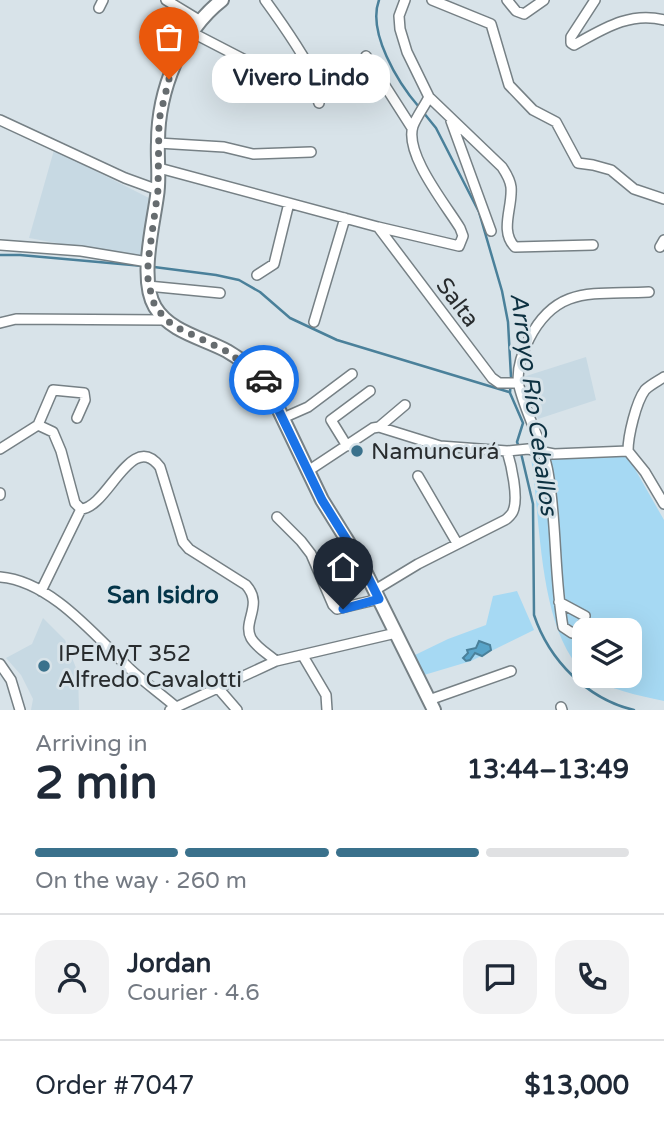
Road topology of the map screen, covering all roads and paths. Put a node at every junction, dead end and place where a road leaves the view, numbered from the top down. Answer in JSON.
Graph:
{"nodes":[{"id":1,"x":166,"y":0,"type":"edge"},
{"id":2,"x":222,"y":0,"type":"edge"},
{"id":3,"x":265,"y":0,"type":"edge"},
{"id":4,"x":405,"y":0,"type":"edge"},
{"id":5,"x":432,"y":0,"type":"edge"},
{"id":6,"x":507,"y":0,"type":"edge"},
{"id":7,"x":544,"y":0,"type":"edge"},
{"id":8,"x":595,"y":0,"type":"edge"},
{"id":9,"x":199,"y":20,"type":"junction"},
{"id":10,"x":664,"y":20,"type":"edge"},
{"id":11,"x":191,"y":32,"type":"junction"},
{"id":12,"x":366,"y":56,"type":"dead end"},
{"id":13,"x":310,"y":86,"type":"junction"},
{"id":14,"x":427,"y":102,"type":"junction"},
{"id":15,"x":319,"y":103,"type":"dead end"},
{"id":16,"x":451,"y":119,"type":"junction"},
{"id":17,"x":0,"y":120,"type":"edge"},
{"id":18,"x":414,"y":124,"type":"junction"},
{"id":19,"x":158,"y":143,"type":"junction"},
{"id":20,"x":311,"y":152,"type":"dead end"},
{"id":21,"x":159,"y":168,"type":"junction"},
{"id":22,"x":158,"y":190,"type":"junction"},
{"id":23,"x":664,"y":200,"type":"edge"},
{"id":24,"x":289,"y":203,"type":"junction"},
{"id":25,"x":345,"y":218,"type":"junction"},
{"id":26,"x":378,"y":227,"type":"junction"},
{"id":27,"x":491,"y":231,"type":"dead end"},
{"id":28,"x":0,"y":245,"type":"edge"},
{"id":29,"x":593,"y":246,"type":"dead end"},
{"id":30,"x":148,"y":262,"type":"junction"},
{"id":31,"x":257,"y":275,"type":"dead end"},
{"id":32,"x":149,"y":286,"type":"junction"},
{"id":33,"x":649,"y":292,"type":"dead end"},
{"id":34,"x":220,"y":293,"type":"dead end"},
{"id":35,"x":165,"y":320,"type":"junction"},
{"id":36,"x":314,"y":322,"type":"dead end"},
{"id":37,"x":0,"y":323,"type":"edge"},
{"id":38,"x":352,"y":374,"type":"dead end"},
{"id":39,"x":664,"y":377,"type":"edge"},
{"id":40,"x":515,"y":383,"type":"junction"},
{"id":41,"x":370,"y":391,"type":"dead end"},
{"id":42,"x":405,"y":405,"type":"dead end"},
{"id":43,"x":77,"y":418,"type":"dead end"},
{"id":44,"x":283,"y":418,"type":"junction"},
{"id":45,"x":38,"y":425,"type":"junction"},
{"id":46,"x":379,"y":427,"type":"junction"},
{"id":47,"x":347,"y":446,"type":"junction"},
{"id":48,"x":0,"y":449,"type":"edge"},
{"id":49,"x":510,"y":450,"type":"junction"},
{"id":50,"x":628,"y":451,"type":"junction"},
{"id":51,"x":542,"y":452,"type":"junction"},
{"id":52,"x":308,"y":471,"type":"junction"},
{"id":53,"x":418,"y":476,"type":"dead end"},
{"id":54,"x":664,"y":504,"type":"edge"},
{"id":55,"x":81,"y":509,"type":"junction"},
{"id":56,"x":277,"y":517,"type":"dead end"},
{"id":57,"x":457,"y":543,"type":"junction"},
{"id":58,"x":0,"y":577,"type":"edge"},
{"id":59,"x":41,"y":591,"type":"junction"},
{"id":60,"x":377,"y":595,"type":"junction"},
{"id":61,"x":559,"y":602,"type":"dead end"},
{"id":62,"x":396,"y":633,"type":"junction"},
{"id":63,"x":303,"y":656,"type":"junction"},
{"id":64,"x":275,"y":661,"type":"junction"},
{"id":65,"x":0,"y":664,"type":"edge"},
{"id":66,"x":511,"y":671,"type":"dead end"},
{"id":67,"x":218,"y":688,"type":"junction"},
{"id":68,"x":431,"y":705,"type":"edge"},
{"id":69,"x":173,"y":708,"type":"edge"},
{"id":70,"x":20,"y":710,"type":"edge"},
{"id":71,"x":237,"y":710,"type":"edge"},
{"id":72,"x":327,"y":710,"type":"edge"}],
"edges":[{"from":1,"to":9,"type":"street"},
{"from":2,"to":9,"type":"main road"},
{"from":3,"to":13,"type":"street"},
{"from":4,"to":14,"type":"street"},
{"from":5,"to":23,"type":"street"},
{"from":6,"to":7,"type":"street"},
{"from":8,"to":10,"type":"street"},
{"from":9,"to":11,"type":"main road"},
{"from":11,"to":13,"type":"street"},
{"from":11,"to":19,"type":"main road"},
{"from":12,"to":18,"type":"street"},
{"from":13,"to":15,"type":"street"},
{"from":14,"to":16,"type":"street"},
{"from":14,"to":18,"type":"street"},
{"from":16,"to":27,"type":"street"},
{"from":16,"to":29,"type":"street"},
{"from":17,"to":22,"type":"street"},
{"from":18,"to":26,"type":"street"},
{"from":19,"to":20,"type":"street"},
{"from":19,"to":21,"type":"main road"},
{"from":21,"to":22,"type":"main road"},
{"from":21,"to":24,"type":"street"},
{"from":22,"to":30,"type":"main road"},
{"from":24,"to":25,"type":"street"},
{"from":24,"to":31,"type":"street"},
{"from":25,"to":26,"type":"street"},
{"from":25,"to":36,"type":"street"},
{"from":26,"to":40,"type":"street","name":"Salta"},
{"from":28,"to":30,"type":"street"},
{"from":30,"to":32,"type":"main road"},
{"from":32,"to":34,"type":"street"},
{"from":32,"to":35,"type":"main road"},
{"from":33,"to":40,"type":"street"},
{"from":35,"to":37,"type":"street"},
{"from":35,"to":44,"type":"main road"},
{"from":38,"to":44,"type":"street"},
{"from":39,"to":50,"type":"street"},
{"from":40,"to":51,"type":"street"},
{"from":41,"to":47,"type":"street"},
{"from":42,"to":46,"type":"street"},
{"from":43,"to":45,"type":"street"},
{"from":44,"to":52,"type":"main road"},
{"from":45,"to":48,"type":"street"},
{"from":45,"to":55,"type":"street"},
{"from":46,"to":47,"type":"street"},
{"from":46,"to":49,"type":"street"},
{"from":47,"to":52,"type":"street"},
{"from":49,"to":51,"type":"street"},
{"from":49,"to":57,"type":"street"},
{"from":50,"to":51,"type":"street"},
{"from":50,"to":54,"type":"street"},
{"from":51,"to":61,"type":"street"},
{"from":52,"to":60,"type":"main road"},
{"from":53,"to":57,"type":"street"},
{"from":55,"to":59,"type":"street"},
{"from":55,"to":64,"type":"street"},
{"from":56,"to":60,"type":"street"},
{"from":57,"to":60,"type":"street"},
{"from":58,"to":59,"type":"street"},
{"from":59,"to":69,"type":"street"},
{"from":60,"to":62,"type":"main road"},
{"from":62,"to":63,"type":"street"},
{"from":62,"to":68,"type":"main road"},
{"from":63,"to":64,"type":"street"},
{"from":63,"to":72,"type":"street"},
{"from":64,"to":67,"type":"street"},
{"from":65,"to":70,"type":"street"},
{"from":66,"to":68,"type":"street"},
{"from":67,"to":69,"type":"street"},
{"from":67,"to":71,"type":"street"}]}
